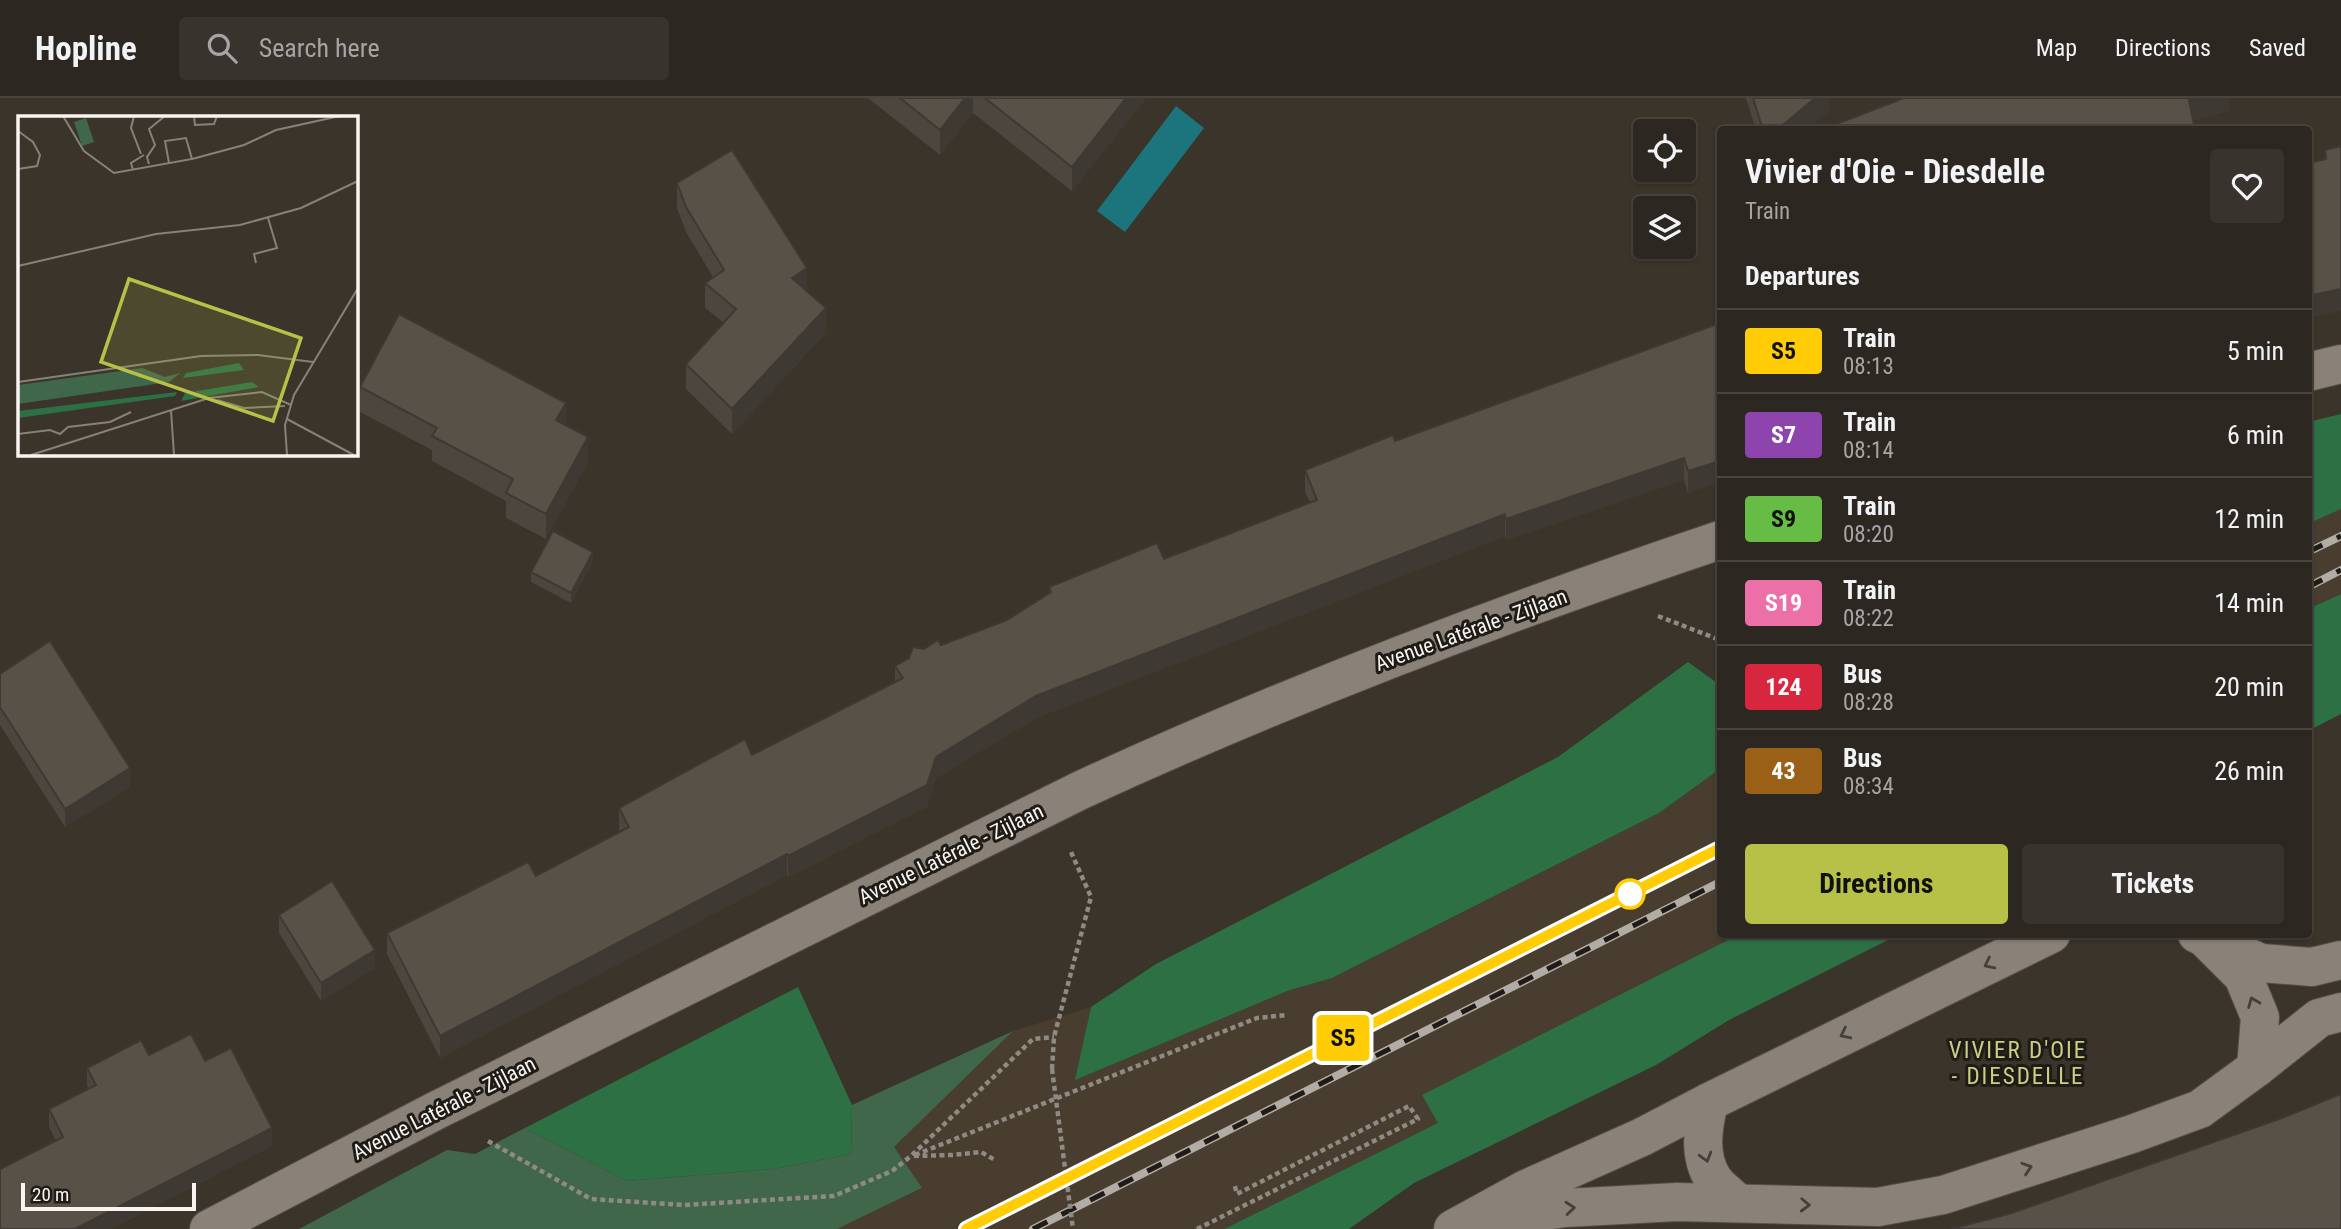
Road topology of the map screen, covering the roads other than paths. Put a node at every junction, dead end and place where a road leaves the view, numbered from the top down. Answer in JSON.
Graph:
{"nodes":[{"id":1,"x":2341,"y":364,"type":"edge"},
{"id":2,"x":2312,"y":371,"type":"edge"},
{"id":3,"x":1717,"y":541,"type":"edge"},
{"id":4,"x":2043,"y":938,"type":"edge"},
{"id":5,"x":2202,"y":938,"type":"edge"},
{"id":6,"x":2205,"y":938,"type":"edge"},
{"id":7,"x":2341,"y":960,"type":"edge"},
{"id":8,"x":2341,"y":1012,"type":"edge"},
{"id":9,"x":2256,"y":1069,"type":"junction"},
{"id":10,"x":1709,"y":1102,"type":"junction"},
{"id":11,"x":1737,"y":1203,"type":"junction"},
{"id":12,"x":209,"y":1229,"type":"edge"},
{"id":13,"x":1453,"y":1229,"type":"edge"},
{"id":14,"x":1480,"y":1229,"type":"edge"}],
"edges":[{"from":1,"to":2,"type":"street"},
{"from":3,"to":12,"type":"street","name":"Avenue Latérale - Zijlaan"},
{"from":4,"to":10,"type":"street","one_way":true},
{"from":9,"to":5,"type":"street","one_way":true},
{"from":6,"to":7,"type":"street"},
{"from":8,"to":9,"type":"street"},
{"from":11,"to":9,"type":"street","one_way":true},
{"from":10,"to":11,"type":"street","one_way":true},
{"from":10,"to":13,"type":"street"},
{"from":14,"to":11,"type":"street","one_way":true}]}
